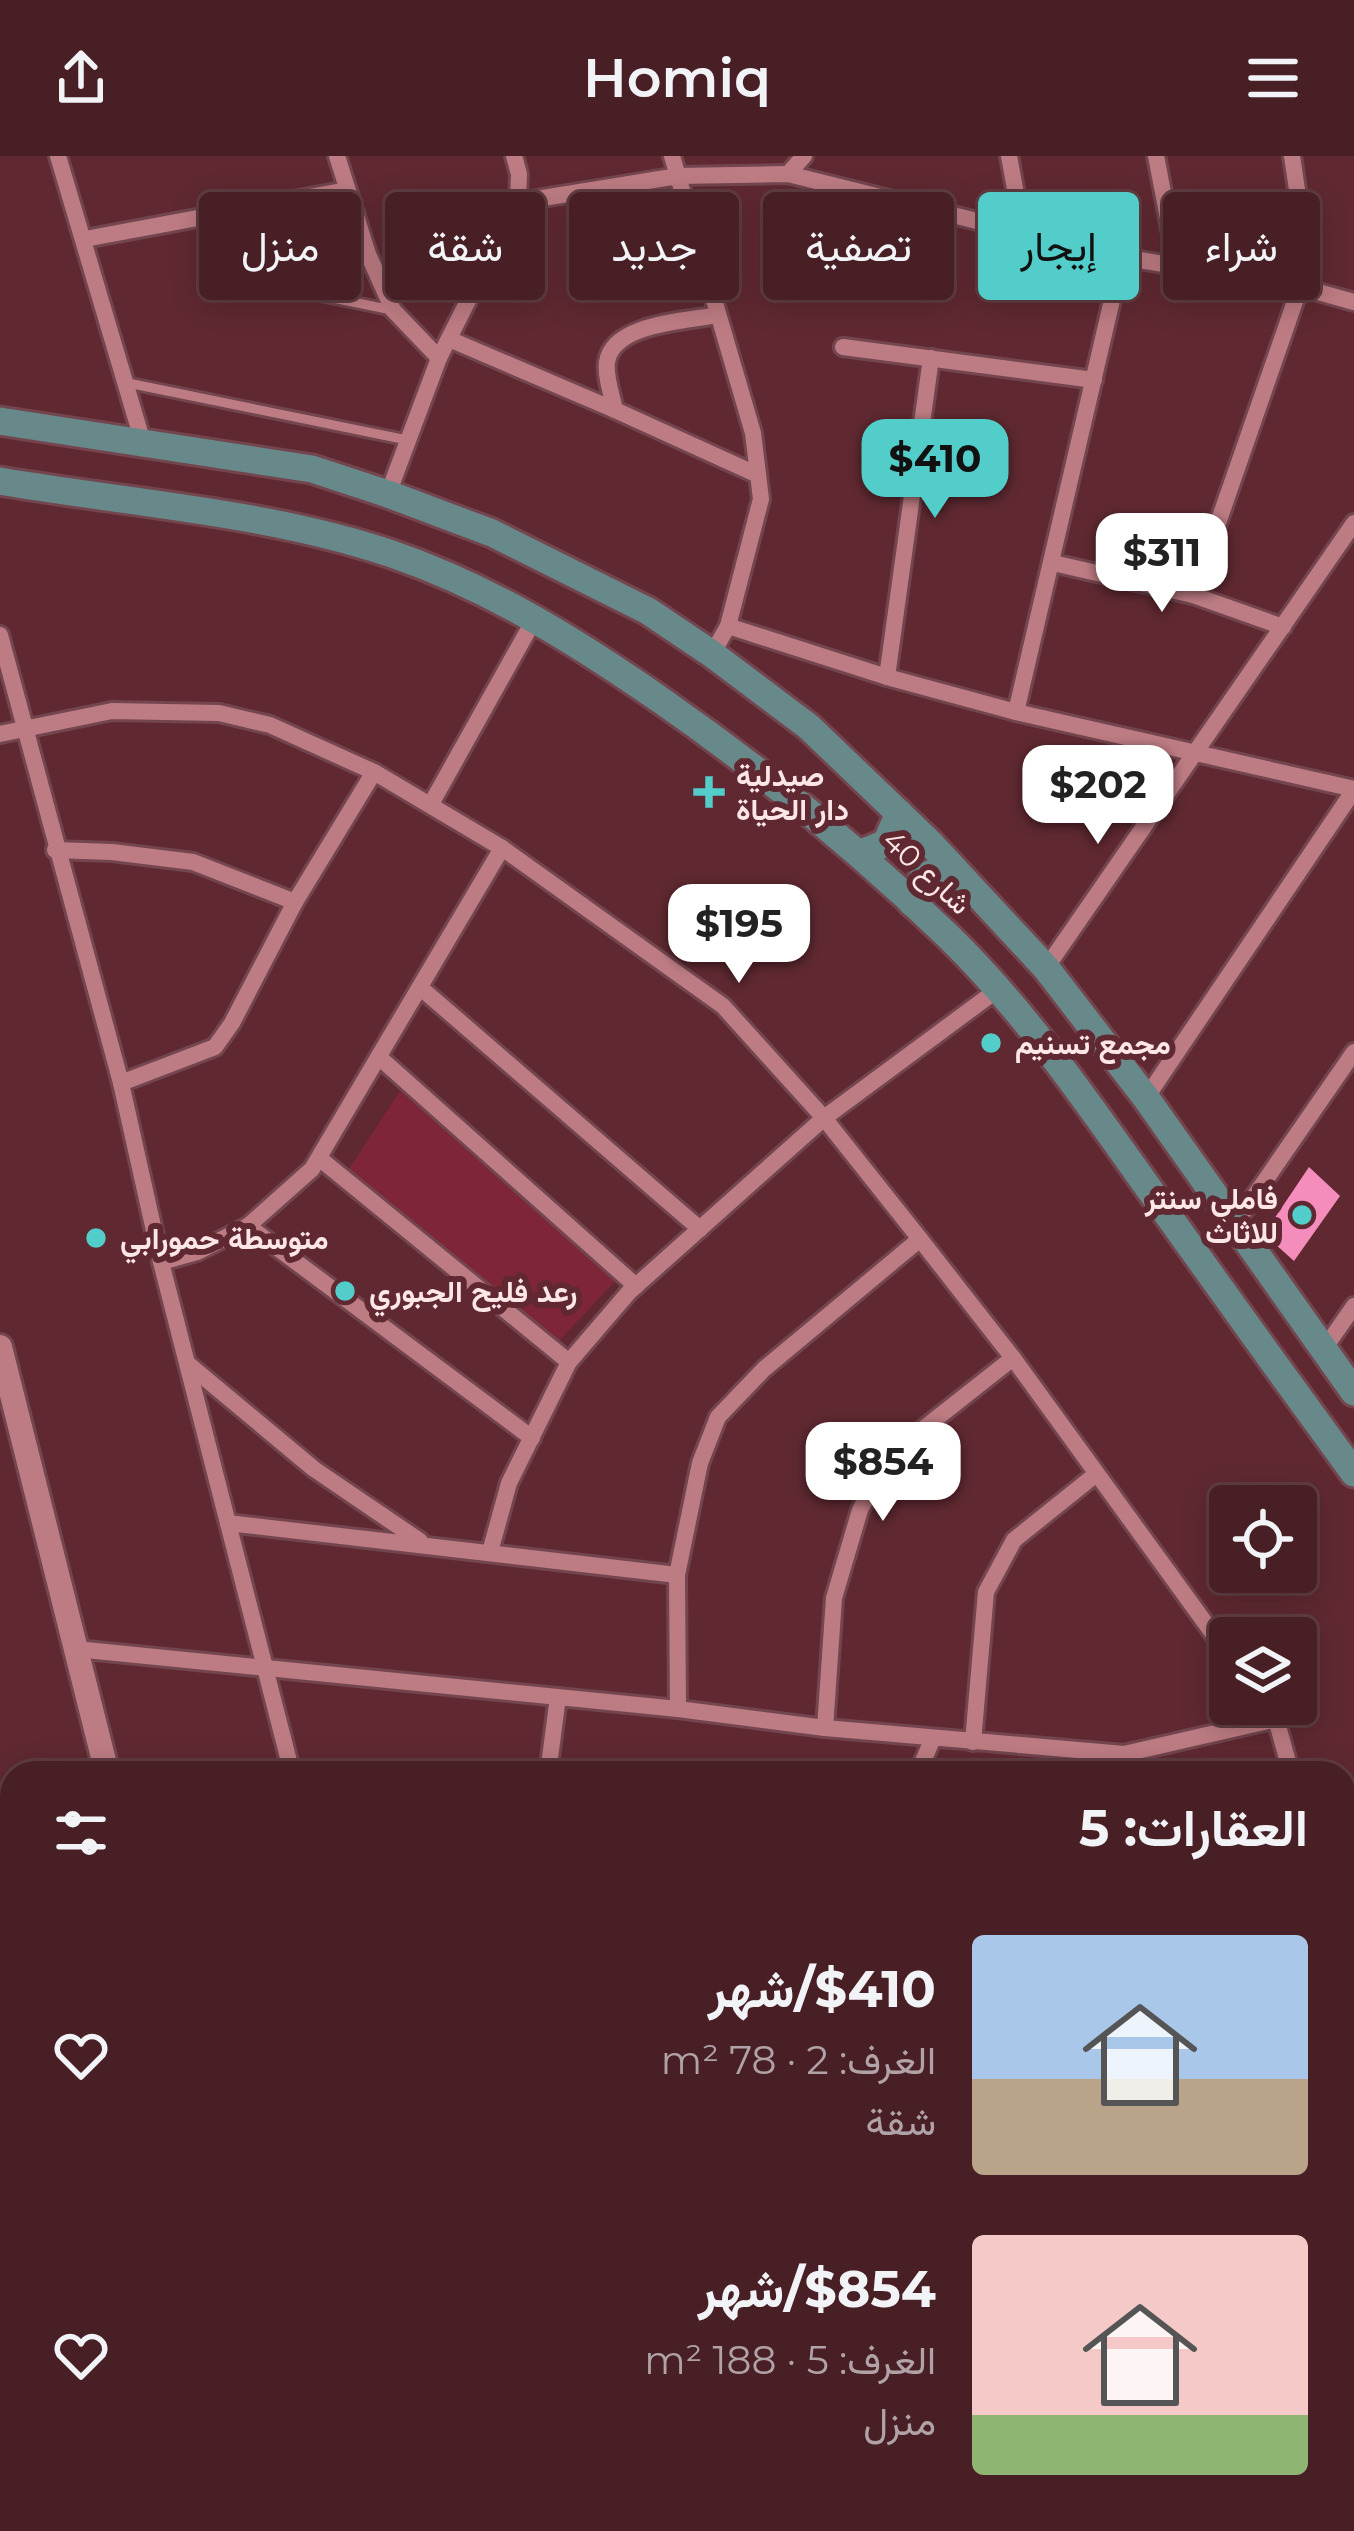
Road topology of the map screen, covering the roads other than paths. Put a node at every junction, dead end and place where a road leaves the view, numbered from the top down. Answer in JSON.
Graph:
{"nodes":[{"id":1,"x":58,"y":156,"type":"edge"},
{"id":2,"x":338,"y":156,"type":"edge"},
{"id":3,"x":514,"y":156,"type":"edge"},
{"id":4,"x":672,"y":156,"type":"edge"},
{"id":5,"x":804,"y":156,"type":"edge"},
{"id":6,"x":1009,"y":156,"type":"edge"},
{"id":7,"x":1156,"y":156,"type":"edge"},
{"id":8,"x":1292,"y":156,"type":"edge"},
{"id":9,"x":788,"y":174,"type":"junction"},
{"id":10,"x":678,"y":176,"type":"junction"},
{"id":11,"x":347,"y":190,"type":"junction"},
{"id":12,"x":337,"y":192,"type":"edge"},
{"id":13,"x":518,"y":192,"type":"edge"},
{"id":14,"x":1015,"y":192,"type":"edge"},
{"id":15,"x":1163,"y":192,"type":"edge"},
{"id":16,"x":1297,"y":192,"type":"edge"},
{"id":17,"x":545,"y":198,"type":"edge"},
{"id":18,"x":199,"y":218,"type":"edge"},
{"id":19,"x":978,"y":221,"type":"edge"},
{"id":20,"x":86,"y":239,"type":"junction"},
{"id":21,"x":1320,"y":293,"type":"edge"},
{"id":22,"x":343,"y":300,"type":"edge"},
{"id":23,"x":469,"y":300,"type":"edge"},
{"id":24,"x":1112,"y":300,"type":"edge"},
{"id":25,"x":1295,"y":300,"type":"edge"},
{"id":26,"x":1354,"y":302,"type":"edge"},
{"id":27,"x":393,"y":310,"type":"junction"},
{"id":28,"x":718,"y":315,"type":"junction"},
{"id":29,"x":449,"y":339,"type":"junction"},
{"id":30,"x":843,"y":346,"type":"dead end"},
{"id":31,"x":439,"y":358,"type":"junction"},
{"id":32,"x":932,"y":358,"type":"junction"},
{"id":33,"x":1094,"y":380,"type":"junction"},
{"id":34,"x":122,"y":382,"type":"junction"},
{"id":35,"x":615,"y":410,"type":"junction"},
{"id":36,"x":0,"y":421,"type":"edge"},
{"id":37,"x":407,"y":440,"type":"junction"},
{"id":38,"x":144,"y":446,"type":"junction"},
{"id":39,"x":758,"y":475,"type":"junction"},
{"id":40,"x":0,"y":481,"type":"edge"},
{"id":41,"x":388,"y":494,"type":"junction"},
{"id":42,"x":1354,"y":523,"type":"edge"},
{"id":43,"x":1053,"y":563,"type":"junction"},
{"id":44,"x":1193,"y":595,"type":"junction"},
{"id":45,"x":535,"y":618,"type":"junction"},
{"id":46,"x":728,"y":626,"type":"junction"},
{"id":47,"x":1283,"y":627,"type":"junction"},
{"id":48,"x":0,"y":634,"type":"edge"},
{"id":49,"x":712,"y":654,"type":"junction"},
{"id":50,"x":887,"y":677,"type":"junction"},
{"id":51,"x":1016,"y":712,"type":"junction"},
{"id":52,"x":24,"y":728,"type":"junction"},
{"id":53,"x":0,"y":734,"type":"edge"},
{"id":54,"x":1192,"y":754,"type":"junction"},
{"id":55,"x":374,"y":772,"type":"junction"},
{"id":56,"x":1354,"y":789,"type":"edge"},
{"id":57,"x":431,"y":804,"type":"junction"},
{"id":58,"x":898,"y":813,"type":"junction"},
{"id":59,"x":502,"y":848,"type":"junction"},
{"id":60,"x":55,"y":850,"type":"junction"},
{"id":61,"x":859,"y":854,"type":"junction"},
{"id":62,"x":950,"y":865,"type":"junction"},
{"id":63,"x":296,"y":902,"type":"junction"},
{"id":64,"x":912,"y":903,"type":"junction"},
{"id":65,"x":1046,"y":968,"type":"junction"},
{"id":66,"x":422,"y":989,"type":"junction"},
{"id":67,"x":997,"y":990,"type":"junction"},
{"id":68,"x":1354,"y":1052,"type":"edge"},
{"id":69,"x":380,"y":1058,"type":"junction"},
{"id":70,"x":121,"y":1083,"type":"junction"},
{"id":71,"x":1146,"y":1098,"type":"junction"},
{"id":72,"x":824,"y":1118,"type":"junction"},
{"id":73,"x":319,"y":1158,"type":"junction"},
{"id":74,"x":1235,"y":1224,"type":"junction"},
{"id":75,"x":248,"y":1226,"type":"junction"},
{"id":76,"x":700,"y":1229,"type":"junction"},
{"id":77,"x":920,"y":1239,"type":"junction"},
{"id":78,"x":161,"y":1262,"type":"junction"},
{"id":79,"x":636,"y":1286,"type":"junction"},
{"id":80,"x":1354,"y":1306,"type":"edge"},
{"id":81,"x":0,"y":1347,"type":"edge"},
{"id":82,"x":1324,"y":1349,"type":"junction"},
{"id":83,"x":1012,"y":1358,"type":"junction"},
{"id":84,"x":569,"y":1362,"type":"junction"},
{"id":85,"x":187,"y":1364,"type":"junction"},
{"id":86,"x":1354,"y":1392,"type":"edge"},
{"id":87,"x":532,"y":1438,"type":"junction"},
{"id":88,"x":1354,"y":1473,"type":"edge"},
{"id":89,"x":1096,"y":1475,"type":"junction"},
{"id":90,"x":228,"y":1523,"type":"junction"},
{"id":91,"x":426,"y":1545,"type":"junction"},
{"id":92,"x":490,"y":1552,"type":"junction"},
{"id":93,"x":677,"y":1575,"type":"junction"},
{"id":94,"x":1209,"y":1628,"type":"edge"},
{"id":95,"x":76,"y":1648,"type":"junction"},
{"id":96,"x":265,"y":1669,"type":"junction"},
{"id":97,"x":558,"y":1697,"type":"junction"},
{"id":98,"x":678,"y":1709,"type":"junction"},
{"id":99,"x":1231,"y":1725,"type":"edge"},
{"id":100,"x":1275,"y":1725,"type":"edge"},
{"id":101,"x":825,"y":1728,"type":"junction"},
{"id":102,"x":933,"y":1738,"type":"junction"},
{"id":103,"x":974,"y":1742,"type":"junction"},
{"id":104,"x":104,"y":1761,"type":"edge"},
{"id":105,"x":289,"y":1761,"type":"edge"},
{"id":106,"x":550,"y":1761,"type":"edge"},
{"id":107,"x":923,"y":1761,"type":"edge"},
{"id":108,"x":1104,"y":1761,"type":"edge"},
{"id":109,"x":1132,"y":1761,"type":"edge"},
{"id":110,"x":1287,"y":1761,"type":"edge"}],
"edges":[{"from":1,"to":20,"type":"street"},
{"from":2,"to":11,"type":"street"},
{"from":3,"to":13,"type":"street"},
{"from":4,"to":10,"type":"street"},
{"from":5,"to":9,"type":"street"},
{"from":6,"to":14,"type":"street"},
{"from":7,"to":15,"type":"street"},
{"from":8,"to":16,"type":"street"},
{"from":9,"to":10,"type":"street"},
{"from":9,"to":19,"type":"street"},
{"from":10,"to":17,"type":"street"},
{"from":10,"to":28,"type":"street"},
{"from":11,"to":12,"type":"street"},
{"from":11,"to":27,"type":"street"},
{"from":18,"to":20,"type":"street"},
{"from":20,"to":34,"type":"street"},
{"from":21,"to":26,"type":"street"},
{"from":22,"to":27,"type":"lane"},
{"from":23,"to":29,"type":"street"},
{"from":24,"to":33,"type":"street"},
{"from":25,"to":44,"type":"street"},
{"from":27,"to":31,"type":"street"},
{"from":28,"to":35,"type":"street"},
{"from":28,"to":39,"type":"street"},
{"from":29,"to":31,"type":"street"},
{"from":29,"to":35,"type":"street"},
{"from":30,"to":32,"type":"street"},
{"from":31,"to":37,"type":"street"},
{"from":32,"to":33,"type":"street"},
{"from":32,"to":50,"type":"street"},
{"from":33,"to":43,"type":"street"},
{"from":34,"to":37,"type":"lane"},
{"from":34,"to":38,"type":"street"},
{"from":35,"to":39,"type":"street"},
{"from":36,"to":38,"type":"main road","name":"شارع 40"},
{"from":37,"to":41,"type":"street"},
{"from":38,"to":41,"type":"main road","name":"شارع 40"},
{"from":39,"to":46,"type":"street"},
{"from":40,"to":45,"type":"main road","name":"شارع 40"},
{"from":41,"to":49,"type":"main road","name":"شارع 40"},
{"from":42,"to":47,"type":"street"},
{"from":43,"to":44,"type":"street"},
{"from":43,"to":51,"type":"street"},
{"from":44,"to":47,"type":"street"},
{"from":45,"to":57,"type":"street"},
{"from":45,"to":61,"type":"main road","name":"شارع 40"},
{"from":46,"to":49,"type":"street"},
{"from":46,"to":50,"type":"street"},
{"from":47,"to":54,"type":"street"},
{"from":48,"to":52,"type":"street"},
{"from":49,"to":58,"type":"main road","name":"شارع 40"},
{"from":50,"to":51,"type":"street"},
{"from":51,"to":54,"type":"street"},
{"from":52,"to":53,"type":"street"},
{"from":52,"to":55,"type":"street"},
{"from":52,"to":60,"type":"street"},
{"from":54,"to":56,"type":"street"},
{"from":54,"to":65,"type":"street"},
{"from":55,"to":57,"type":"street"},
{"from":55,"to":63,"type":"street"},
{"from":56,"to":71,"type":"street"},
{"from":57,"to":59,"type":"street"},
{"from":58,"to":61,"type":"main road"},
{"from":58,"to":62,"type":"main road","name":"شارع 40"},
{"from":59,"to":66,"type":"street"},
{"from":59,"to":72,"type":"street"},
{"from":60,"to":63,"type":"street"},
{"from":60,"to":70,"type":"street"},
{"from":61,"to":64,"type":"main road","name":"شارع 40"},
{"from":62,"to":64,"type":"main road"},
{"from":62,"to":65,"type":"main road","name":"شارع 40"},
{"from":63,"to":70,"type":"street"},
{"from":64,"to":67,"type":"main road","name":"شارع 40"},
{"from":65,"to":71,"type":"main road","name":"شارع 40"},
{"from":66,"to":69,"type":"street"},
{"from":66,"to":76,"type":"street"},
{"from":67,"to":72,"type":"street"},
{"from":67,"to":88,"type":"main road","name":"شارع 40"},
{"from":68,"to":74,"type":"street"},
{"from":69,"to":73,"type":"street"},
{"from":69,"to":79,"type":"street"},
{"from":70,"to":78,"type":"street"},
{"from":71,"to":74,"type":"main road","name":"شارع 40"},
{"from":72,"to":76,"type":"street"},
{"from":72,"to":77,"type":"street"},
{"from":73,"to":75,"type":"street"},
{"from":73,"to":84,"type":"street"},
{"from":74,"to":82,"type":"main road","name":"شارع 40"},
{"from":75,"to":78,"type":"street"},
{"from":75,"to":87,"type":"street"},
{"from":76,"to":79,"type":"street"},
{"from":77,"to":83,"type":"street"},
{"from":77,"to":93,"type":"street"},
{"from":78,"to":85,"type":"street"},
{"from":79,"to":84,"type":"street"},
{"from":80,"to":82,"type":"street"},
{"from":81,"to":95,"type":"street"},
{"from":82,"to":86,"type":"main road","name":"شارع 40"},
{"from":83,"to":89,"type":"street"},
{"from":83,"to":101,"type":"street"},
{"from":84,"to":87,"type":"street"},
{"from":85,"to":90,"type":"street"},
{"from":85,"to":91,"type":"street"},
{"from":87,"to":92,"type":"street"},
{"from":89,"to":94,"type":"street"},
{"from":89,"to":103,"type":"street"},
{"from":90,"to":91,"type":"street"},
{"from":90,"to":96,"type":"street"},
{"from":91,"to":92,"type":"street"},
{"from":92,"to":93,"type":"street"},
{"from":93,"to":98,"type":"street"},
{"from":95,"to":96,"type":"street"},
{"from":95,"to":104,"type":"street"},
{"from":96,"to":97,"type":"street"},
{"from":96,"to":105,"type":"street"},
{"from":97,"to":98,"type":"street"},
{"from":97,"to":106,"type":"street"},
{"from":98,"to":101,"type":"street"},
{"from":99,"to":109,"type":"street"},
{"from":100,"to":110,"type":"street"},
{"from":101,"to":102,"type":"street"},
{"from":102,"to":103,"type":"street"},
{"from":102,"to":107,"type":"street"},
{"from":103,"to":108,"type":"street"}]}
